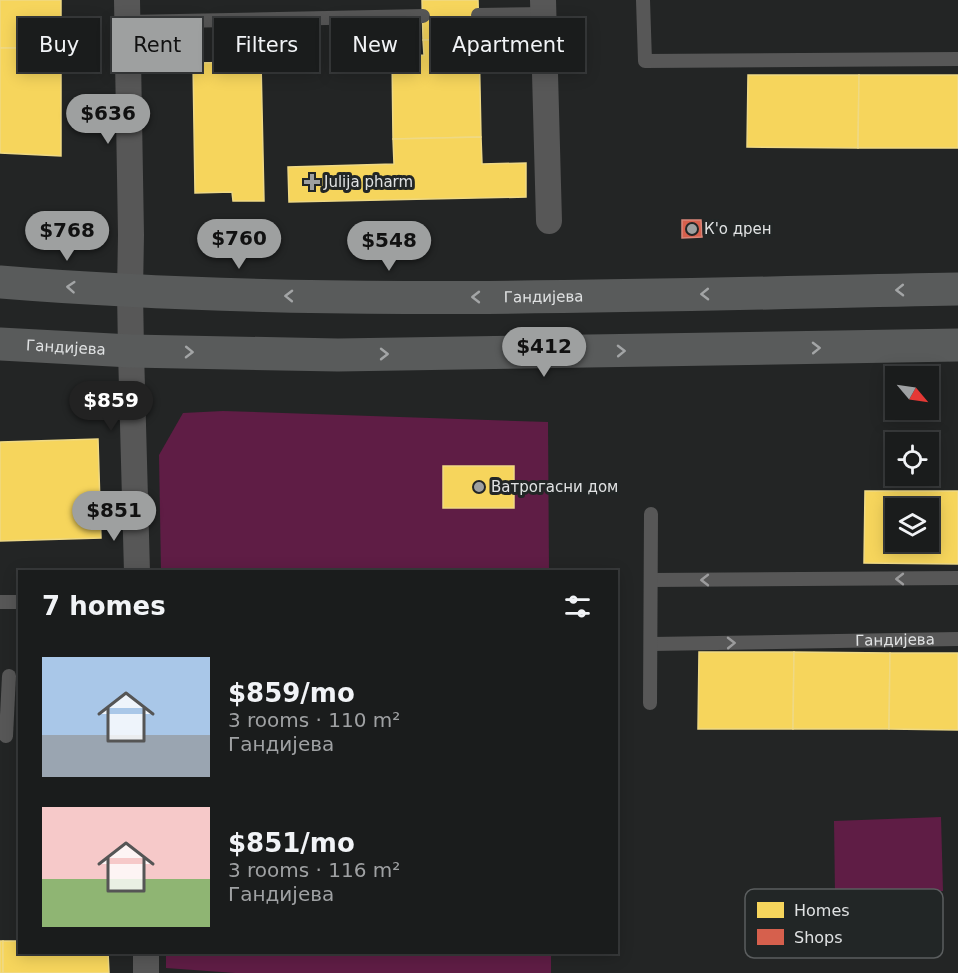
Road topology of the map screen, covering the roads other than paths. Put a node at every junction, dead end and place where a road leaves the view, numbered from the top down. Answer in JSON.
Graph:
{"nodes":[{"id":1,"x":643,"y":0,"type":"edge"},
{"id":2,"x":544,"y":7,"type":"edge"},
{"id":3,"x":127,"y":11,"type":"edge"},
{"id":4,"x":478,"y":15,"type":"dead end"},
{"id":5,"x":423,"y":16,"type":"dead end"},
{"id":6,"x":958,"y":59,"type":"edge"},
{"id":7,"x":549,"y":221,"type":"dead end"},
{"id":8,"x":0,"y":282,"type":"edge"},
{"id":9,"x":958,"y":288,"type":"edge"},
{"id":10,"x":130,"y":291,"type":"junction"},
{"id":11,"x":0,"y":344,"type":"edge"},
{"id":12,"x":958,"y":345,"type":"edge"},
{"id":13,"x":131,"y":351,"type":"junction"},
{"id":14,"x":651,"y":514,"type":"dead end"},
{"id":15,"x":137,"y":570,"type":"edge"},
{"id":16,"x":958,"y":578,"type":"edge"},
{"id":17,"x":651,"y":580,"type":"junction"},
{"id":18,"x":0,"y":602,"type":"edge"},
{"id":19,"x":18,"y":602,"type":"edge"},
{"id":20,"x":958,"y":639,"type":"edge"},
{"id":21,"x":652,"y":644,"type":"junction"},
{"id":22,"x":9,"y":676,"type":"edge"},
{"id":23,"x":651,"y":703,"type":"dead end"},
{"id":24,"x":6,"y":736,"type":"dead end"},
{"id":25,"x":146,"y":954,"type":"edge"},
{"id":26,"x":146,"y":973,"type":"edge"}],
"edges":[{"from":1,"to":6,"type":"lane"},
{"from":2,"to":4,"type":"lane"},
{"from":2,"to":7,"type":"street"},
{"from":3,"to":5,"type":"lane"},
{"from":3,"to":10,"type":"street"},
{"from":10,"to":8,"type":"main road","name":"Гандијева","one_way":true},
{"from":9,"to":10,"type":"main road","name":"Гандијева","one_way":true},
{"from":10,"to":13,"type":"street"},
{"from":11,"to":13,"type":"main road","name":"Гандијева"},
{"from":13,"to":12,"type":"main road","name":"Гандијева","one_way":true},
{"from":13,"to":15,"type":"street"},
{"from":14,"to":17,"type":"lane"},
{"from":16,"to":17,"type":"lane","one_way":true},
{"from":17,"to":21,"type":"lane"},
{"from":18,"to":19,"type":"lane"},
{"from":21,"to":20,"type":"lane","name":"Гандијева","one_way":true},
{"from":21,"to":23,"type":"lane"},
{"from":22,"to":24,"type":"lane"},
{"from":25,"to":26,"type":"street"}]}
